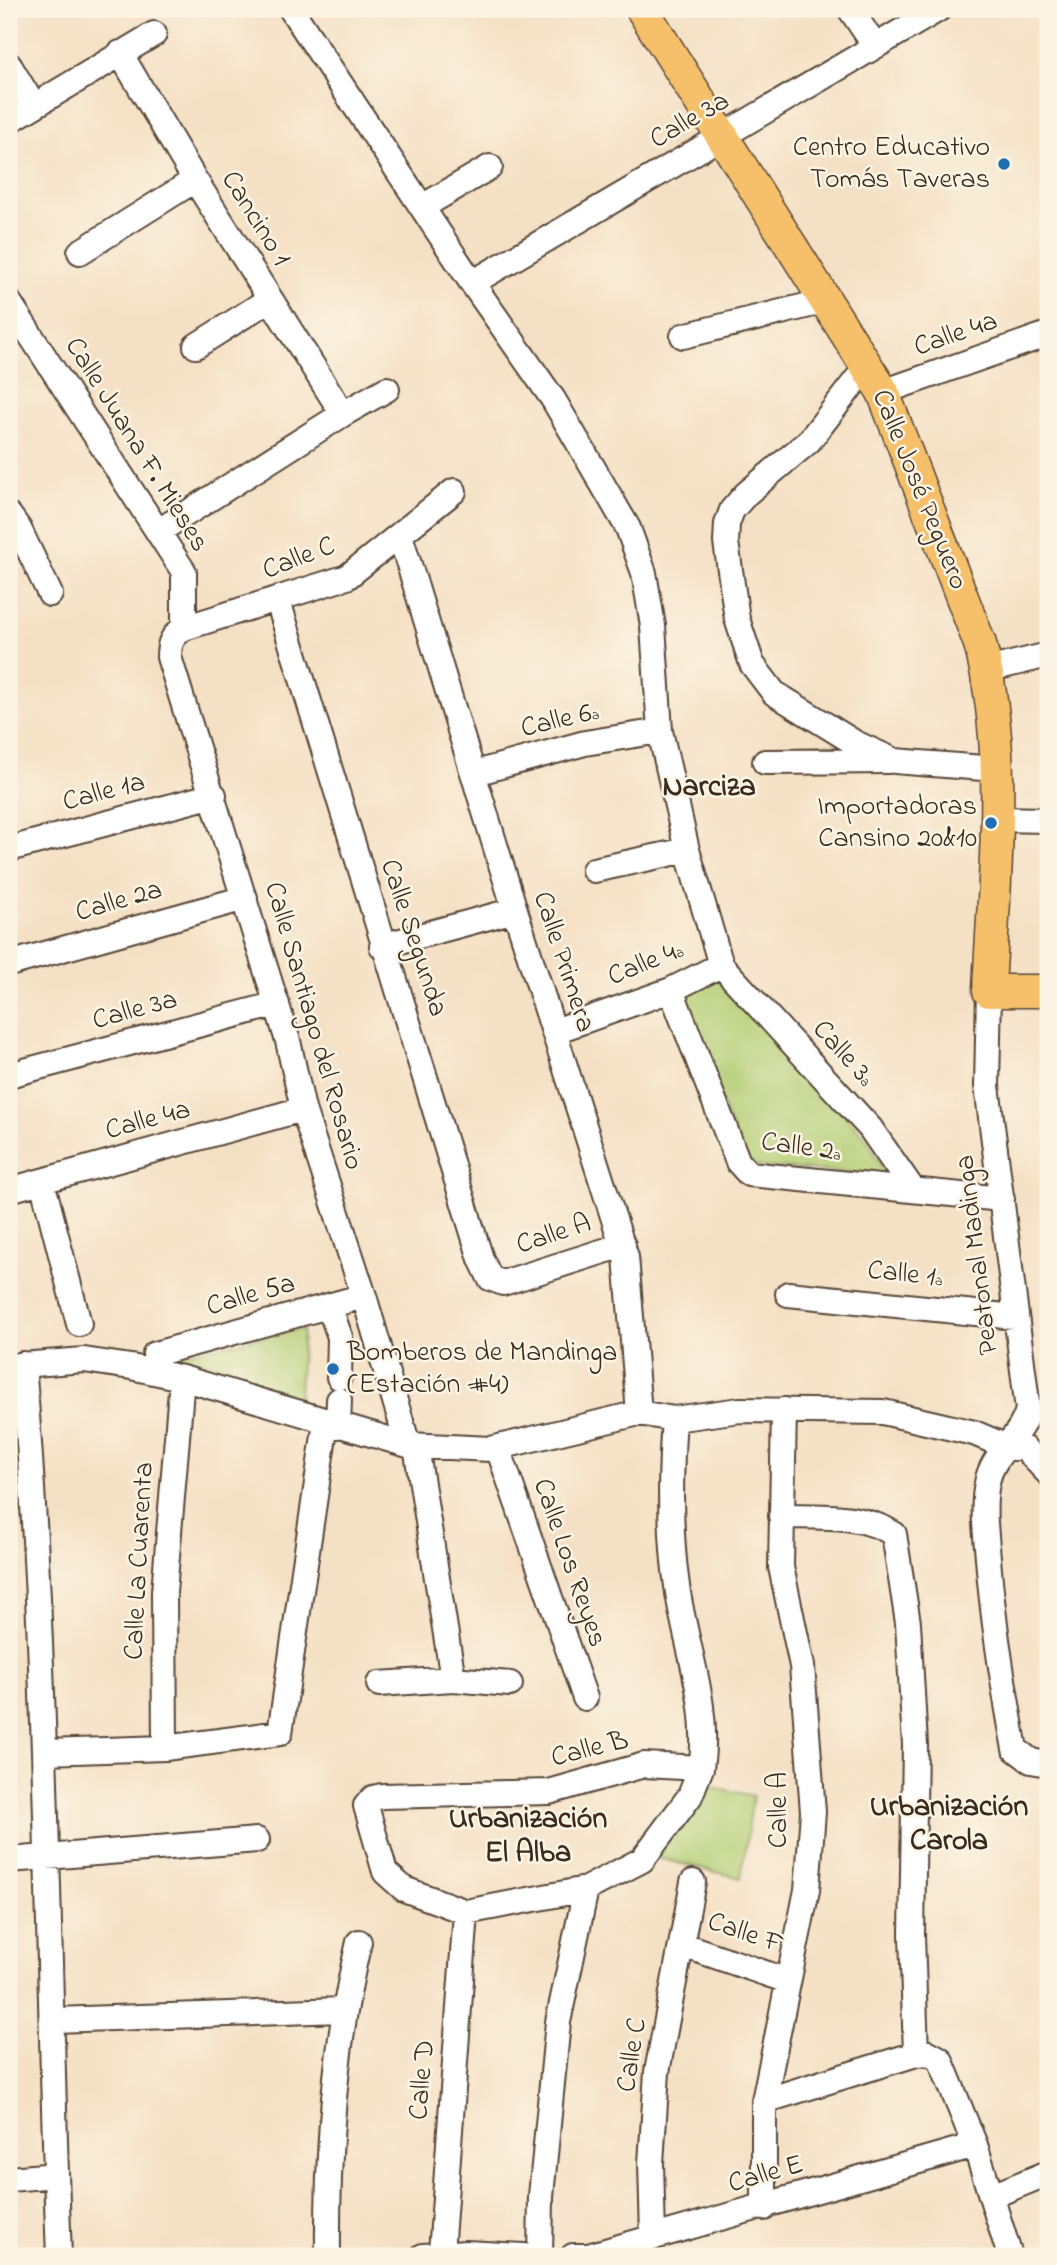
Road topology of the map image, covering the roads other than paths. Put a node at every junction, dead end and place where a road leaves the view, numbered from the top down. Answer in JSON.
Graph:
{"nodes":[{"id":1,"x":291,"y":9,"type":"edge"},
{"id":2,"x":642,"y":9,"type":"edge"},
{"id":3,"x":850,"y":9,"type":"edge"},
{"id":4,"x":939,"y":9,"type":"edge"},
{"id":5,"x":153,"y":34,"type":"dead end"},
{"id":6,"x":875,"y":46,"type":"junction"},
{"id":7,"x":120,"y":52,"type":"junction"},
{"id":8,"x":9,"y":65,"type":"edge"},
{"id":9,"x":33,"y":105,"type":"junction"},
{"id":10,"x":9,"y":121,"type":"edge"},
{"id":11,"x":722,"y":136,"type":"junction"},
{"id":12,"x":490,"y":167,"type":"dead end"},
{"id":13,"x":195,"y":180,"type":"junction"},
{"id":14,"x":422,"y":207,"type":"junction"},
{"id":15,"x":80,"y":252,"type":"dead end"},
{"id":16,"x":472,"y":283,"type":"junction"},
{"id":17,"x":270,"y":299,"type":"junction"},
{"id":18,"x":826,"y":301,"type":"junction"},
{"id":19,"x":9,"y":302,"type":"edge"},
{"id":20,"x":1048,"y":334,"type":"edge"},
{"id":21,"x":682,"y":336,"type":"dead end"},
{"id":22,"x":197,"y":346,"type":"dead end"},
{"id":23,"x":875,"y":379,"type":"junction"},
{"id":24,"x":387,"y":389,"type":"dead end"},
{"id":25,"x":342,"y":414,"type":"junction"},
{"id":26,"x":454,"y":491,"type":"dead end"},
{"id":27,"x":12,"y":526,"type":"edge"},
{"id":28,"x":159,"y":531,"type":"junction"},
{"id":29,"x":400,"y":535,"type":"junction"},
{"id":30,"x":50,"y":594,"type":"dead end"},
{"id":31,"x":278,"y":601,"type":"junction"},
{"id":32,"x":184,"y":628,"type":"junction"},
{"id":33,"x":1048,"y":655,"type":"edge"},
{"id":34,"x":987,"y":670,"type":"junction"},
{"id":35,"x":660,"y":731,"type":"junction"},
{"id":36,"x":895,"y":761,"type":"junction"},
{"id":37,"x":765,"y":762,"type":"dead end"},
{"id":38,"x":996,"y":769,"type":"junction"},
{"id":39,"x":475,"y":773,"type":"junction"},
{"id":40,"x":214,"y":795,"type":"junction"},
{"id":41,"x":996,"y":819,"type":"junction"},
{"id":42,"x":1048,"y":820,"type":"edge"},
{"id":43,"x":9,"y":849,"type":"edge"},
{"id":44,"x":687,"y":850,"type":"junction"},
{"id":45,"x":594,"y":870,"type":"dead end"},
{"id":46,"x":245,"y":898,"type":"junction"},
{"id":47,"x":515,"y":910,"type":"junction"},
{"id":48,"x":383,"y":946,"type":"junction"},
{"id":49,"x":9,"y":964,"type":"edge"},
{"id":50,"x":721,"y":965,"type":"junction"},
{"id":51,"x":671,"y":990,"type":"junction"},
{"id":52,"x":989,"y":991,"type":"junction"},
{"id":53,"x":1048,"y":991,"type":"edge"},
{"id":54,"x":277,"y":1004,"type":"junction"},
{"id":55,"x":555,"y":1031,"type":"junction"},
{"id":56,"x":9,"y":1075,"type":"edge"},
{"id":57,"x":303,"y":1110,"type":"junction"},
{"id":58,"x":42,"y":1181,"type":"junction"},
{"id":59,"x":9,"y":1190,"type":"edge"},
{"id":60,"x":913,"y":1190,"type":"junction"},
{"id":61,"x":1002,"y":1199,"type":"junction"},
{"id":62,"x":623,"y":1245,"type":"junction"},
{"id":63,"x":503,"y":1283,"type":"joint"},
{"id":64,"x":788,"y":1294,"type":"dead end"},
{"id":65,"x":364,"y":1296,"type":"junction"},
{"id":66,"x":329,"y":1306,"type":"junction"},
{"id":67,"x":1015,"y":1317,"type":"junction"},
{"id":68,"x":79,"y":1324,"type":"dead end"},
{"id":69,"x":155,"y":1354,"type":"dead end"},
{"id":70,"x":16,"y":1365,"type":"edge"},
{"id":71,"x":182,"y":1378,"type":"junction"},
{"id":72,"x":784,"y":1410,"type":"junction"},
{"id":73,"x":639,"y":1413,"type":"junction"},
{"id":74,"x":674,"y":1419,"type":"junction"},
{"id":75,"x":332,"y":1424,"type":"junction"},
{"id":76,"x":412,"y":1446,"type":"junction"},
{"id":77,"x":1004,"y":1446,"type":"junction"},
{"id":78,"x":498,"y":1448,"type":"junction"},
{"id":79,"x":1048,"y":1473,"type":"edge"},
{"id":80,"x":781,"y":1516,"type":"junction"},
{"id":81,"x":453,"y":1679,"type":"junction"},
{"id":82,"x":379,"y":1684,"type":"dead end"},
{"id":83,"x":510,"y":1684,"type":"dead end"},
{"id":84,"x":585,"y":1698,"type":"dead end"},
{"id":85,"x":165,"y":1748,"type":"junction"},
{"id":86,"x":46,"y":1752,"type":"junction"},
{"id":87,"x":1048,"y":1764,"type":"edge"},
{"id":88,"x":701,"y":1768,"type":"junction"},
{"id":89,"x":257,"y":1840,"type":"dead end"},
{"id":90,"x":50,"y":1858,"type":"junction"},
{"id":91,"x":9,"y":1860,"type":"edge"},
{"id":92,"x":693,"y":1882,"type":"dead end"},
{"id":93,"x":586,"y":1889,"type":"junction"},
{"id":94,"x":467,"y":1912,"type":"junction"},
{"id":95,"x":359,"y":1942,"type":"dead end"},
{"id":96,"x":683,"y":1945,"type":"junction"},
{"id":97,"x":788,"y":1980,"type":"junction"},
{"id":98,"x":343,"y":2010,"type":"junction"},
{"id":99,"x":54,"y":2020,"type":"junction"},
{"id":100,"x":916,"y":2054,"type":"junction"},
{"id":101,"x":764,"y":2101,"type":"junction"},
{"id":102,"x":975,"y":2145,"type":"junction"},
{"id":103,"x":1048,"y":2173,"type":"edge"},
{"id":104,"x":56,"y":2175,"type":"junction"},
{"id":105,"x":9,"y":2179,"type":"edge"},
{"id":106,"x":992,"y":2196,"type":"junction"},
{"id":107,"x":764,"y":2208,"type":"junction"},
{"id":108,"x":653,"y":2238,"type":"junction"},
{"id":109,"x":432,"y":2255,"type":"edge"},
{"id":110,"x":1005,"y":2255,"type":"edge"},
{"id":111,"x":59,"y":2256,"type":"edge"},
{"id":112,"x":328,"y":2256,"type":"edge"},
{"id":113,"x":524,"y":2256,"type":"edge"},
{"id":114,"x":540,"y":2256,"type":"edge"},
{"id":115,"x":573,"y":2256,"type":"edge"}],
"edges":[{"from":1,"to":14,"type":"street"},
{"from":2,"to":11,"type":"main road","name":"Calle José Peguero"},
{"from":3,"to":6,"type":"street"},
{"from":4,"to":6,"type":"street","name":"Calle 3a"},
{"from":5,"to":7,"type":"street"},
{"from":6,"to":11,"type":"street","name":"Calle 3a"},
{"from":7,"to":9,"type":"street"},
{"from":7,"to":13,"type":"street","name":"Cancino 1"},
{"from":8,"to":9,"type":"street"},
{"from":9,"to":10,"type":"street"},
{"from":11,"to":16,"type":"street","name":"Calle 3a"},
{"from":11,"to":18,"type":"main road","name":"Calle José Peguero"},
{"from":12,"to":14,"type":"street"},
{"from":13,"to":15,"type":"street"},
{"from":13,"to":17,"type":"street","name":"Cancino 1"},
{"from":14,"to":16,"type":"street"},
{"from":16,"to":35,"type":"street"},
{"from":17,"to":22,"type":"street"},
{"from":17,"to":25,"type":"street","name":"Cancino 1"},
{"from":18,"to":21,"type":"street"},
{"from":18,"to":23,"type":"main road","name":"Calle José Peguero"},
{"from":19,"to":28,"type":"street","name":"Calle Juana F. Mieses"},
{"from":20,"to":23,"type":"street","name":"Calle 4a"},
{"from":23,"to":34,"type":"main road","name":"Calle José Peguero"},
{"from":23,"to":36,"type":"street"},
{"from":24,"to":25,"type":"street"},
{"from":25,"to":28,"type":"street"},
{"from":26,"to":29,"type":"street","name":"Calle C"},
{"from":27,"to":30,"type":"street"},
{"from":28,"to":32,"type":"street","name":"Calle Juana F. Mieses"},
{"from":29,"to":31,"type":"street","name":"Calle C"},
{"from":29,"to":39,"type":"street","name":"Calle Primera"},
{"from":31,"to":32,"type":"street","name":"Calle C"},
{"from":31,"to":48,"type":"street","name":"Calle Segunda"},
{"from":32,"to":40,"type":"street","name":"Calle Santiago del Rosario"},
{"from":33,"to":34,"type":"street"},
{"from":34,"to":38,"type":"main road","name":"Calle José Peguero"},
{"from":35,"to":39,"type":"street","name":"Calle 6ª"},
{"from":35,"to":44,"type":"street"},
{"from":36,"to":37,"type":"street"},
{"from":36,"to":38,"type":"street"},
{"from":38,"to":41,"type":"main road","name":"Calle José Peguero"},
{"from":39,"to":47,"type":"street","name":"Calle Primera"},
{"from":40,"to":43,"type":"street","name":"Calle 1a"},
{"from":40,"to":46,"type":"street","name":"Calle Santiago del Rosario"},
{"from":41,"to":42,"type":"street"},
{"from":41,"to":52,"type":"main road","name":"Calle José Peguero"},
{"from":44,"to":45,"type":"street"},
{"from":44,"to":50,"type":"street"},
{"from":46,"to":49,"type":"street","name":"Calle 2a"},
{"from":46,"to":54,"type":"street","name":"Calle Santiago del Rosario"},
{"from":47,"to":48,"type":"street"},
{"from":47,"to":55,"type":"street","name":"Calle Primera"},
{"from":48,"to":63,"type":"street","name":"Calle Segunda"},
{"from":50,"to":51,"type":"street","name":"Calle 4ª"},
{"from":50,"to":60,"type":"street","name":"Calle 3ª"},
{"from":51,"to":55,"type":"street","name":"Calle 4ª"},
{"from":51,"to":60,"type":"street","name":"Calle 2ª"},
{"from":52,"to":53,"type":"main road"},
{"from":52,"to":61,"type":"street","name":"Peatonal Madinga"},
{"from":54,"to":56,"type":"street","name":"Calle 3a"},
{"from":54,"to":57,"type":"street","name":"Calle Santiago del Rosario"},
{"from":55,"to":62,"type":"street","name":"Calle Primera"},
{"from":57,"to":58,"type":"street","name":"Calle 4a"},
{"from":57,"to":65,"type":"street","name":"Calle Santiago del Rosario"},
{"from":58,"to":59,"type":"street","name":"Calle 4a"},
{"from":58,"to":68,"type":"street"},
{"from":60,"to":61,"type":"street","name":"Calle 2ª"},
{"from":61,"to":67,"type":"street","name":"Peatonal Madinga"},
{"from":62,"to":63,"type":"street","name":"Calle A"},
{"from":62,"to":73,"type":"street","name":"Calle Primera"},
{"from":64,"to":67,"type":"street","name":"Calle 1ª"},
{"from":65,"to":66,"type":"street","name":"Calle 5a"},
{"from":65,"to":76,"type":"street","name":"Calle Santiago del Rosario"},
{"from":66,"to":69,"type":"street","name":"Calle 5a"},
{"from":66,"to":75,"type":"street"},
{"from":67,"to":77,"type":"street","name":"Peatonal Madinga"},
{"from":70,"to":71,"type":"street"},
{"from":70,"to":86,"type":"street"},
{"from":71,"to":75,"type":"street"},
{"from":71,"to":85,"type":"street","name":"Calle La Cuarenta"},
{"from":72,"to":74,"type":"street"},
{"from":72,"to":77,"type":"street"},
{"from":72,"to":80,"type":"street","name":"Calle A"},
{"from":73,"to":74,"type":"street"},
{"from":73,"to":78,"type":"street"},
{"from":74,"to":88,"type":"street"},
{"from":75,"to":76,"type":"street"},
{"from":75,"to":85,"type":"street"},
{"from":76,"to":78,"type":"street"},
{"from":76,"to":81,"type":"street","name":"Calle Santiago del Rosario"},
{"from":77,"to":79,"type":"street"},
{"from":77,"to":87,"type":"street","name":"Peatonal Madinga"},
{"from":78,"to":84,"type":"street","name":"Calle Los Reyes"},
{"from":80,"to":97,"type":"street","name":"Calle A"},
{"from":80,"to":100,"type":"street"},
{"from":81,"to":82,"type":"street"},
{"from":81,"to":83,"type":"street"},
{"from":85,"to":86,"type":"street"},
{"from":86,"to":90,"type":"street"},
{"from":88,"to":93,"type":"street"},
{"from":88,"to":94,"type":"street","name":"Calle B"},
{"from":89,"to":90,"type":"street"},
{"from":90,"to":91,"type":"street"},
{"from":90,"to":99,"type":"street"},
{"from":92,"to":96,"type":"street","name":"Calle C"},
{"from":93,"to":94,"type":"street"},
{"from":93,"to":114,"type":"street"},
{"from":94,"to":109,"type":"street","name":"Calle D"},
{"from":95,"to":98,"type":"street"},
{"from":96,"to":97,"type":"street","name":"Calle F"},
{"from":96,"to":108,"type":"street","name":"Calle C"},
{"from":97,"to":101,"type":"street","name":"Calle A"},
{"from":98,"to":99,"type":"street"},
{"from":98,"to":112,"type":"street"},
{"from":99,"to":104,"type":"street"},
{"from":100,"to":101,"type":"street"},
{"from":100,"to":102,"type":"street"},
{"from":101,"to":107,"type":"street","name":"Calle A"},
{"from":102,"to":106,"type":"street"},
{"from":102,"to":107,"type":"street","name":"Calle E"},
{"from":103,"to":106,"type":"street"},
{"from":104,"to":105,"type":"street"},
{"from":104,"to":111,"type":"street"},
{"from":106,"to":110,"type":"street"},
{"from":107,"to":108,"type":"street","name":"Calle E"},
{"from":108,"to":115,"type":"street","name":"Calle E"},
{"from":109,"to":113,"type":"street"}]}
